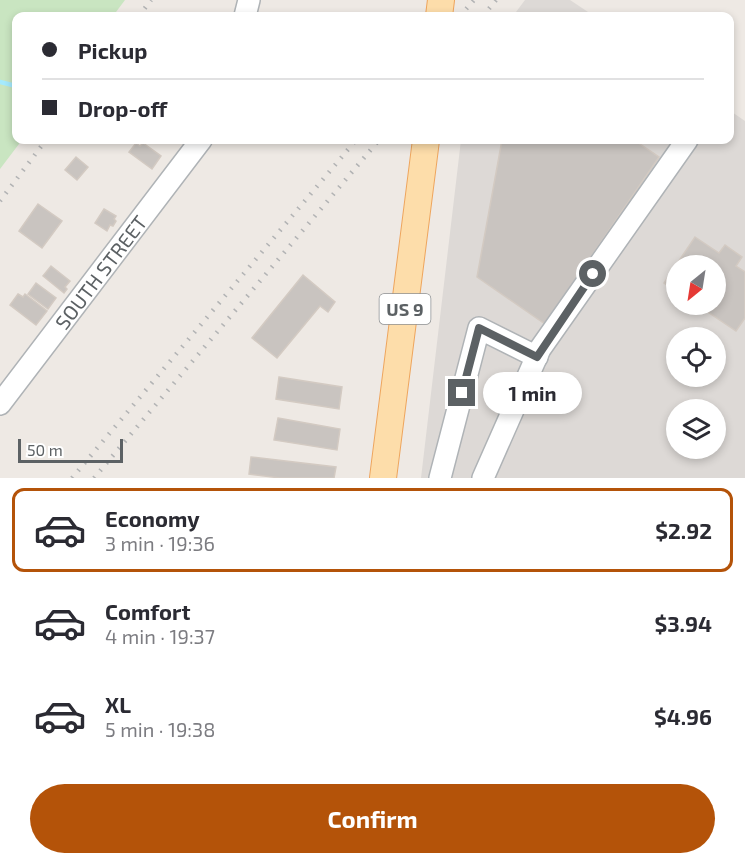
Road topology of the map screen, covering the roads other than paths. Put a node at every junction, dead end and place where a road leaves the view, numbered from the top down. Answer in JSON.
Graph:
{"nodes":[{"id":1,"x":198,"y":144,"type":"edge"},
{"id":2,"x":425,"y":144,"type":"edge"},
{"id":3,"x":682,"y":144,"type":"edge"},
{"id":4,"x":537,"y":357,"type":"junction"},
{"id":5,"x":0,"y":404,"type":"edge"},
{"id":6,"x":383,"y":478,"type":"edge"},
{"id":7,"x":440,"y":478,"type":"edge"},
{"id":8,"x":483,"y":478,"type":"edge"}],
"edges":[{"from":1,"to":5,"type":"street","name":"SOUTH STREET"},
{"from":2,"to":6,"type":"main road","number":"US 9"},
{"from":3,"to":4,"type":"street"},
{"from":4,"to":7,"type":"street"},
{"from":4,"to":8,"type":"street"}]}
